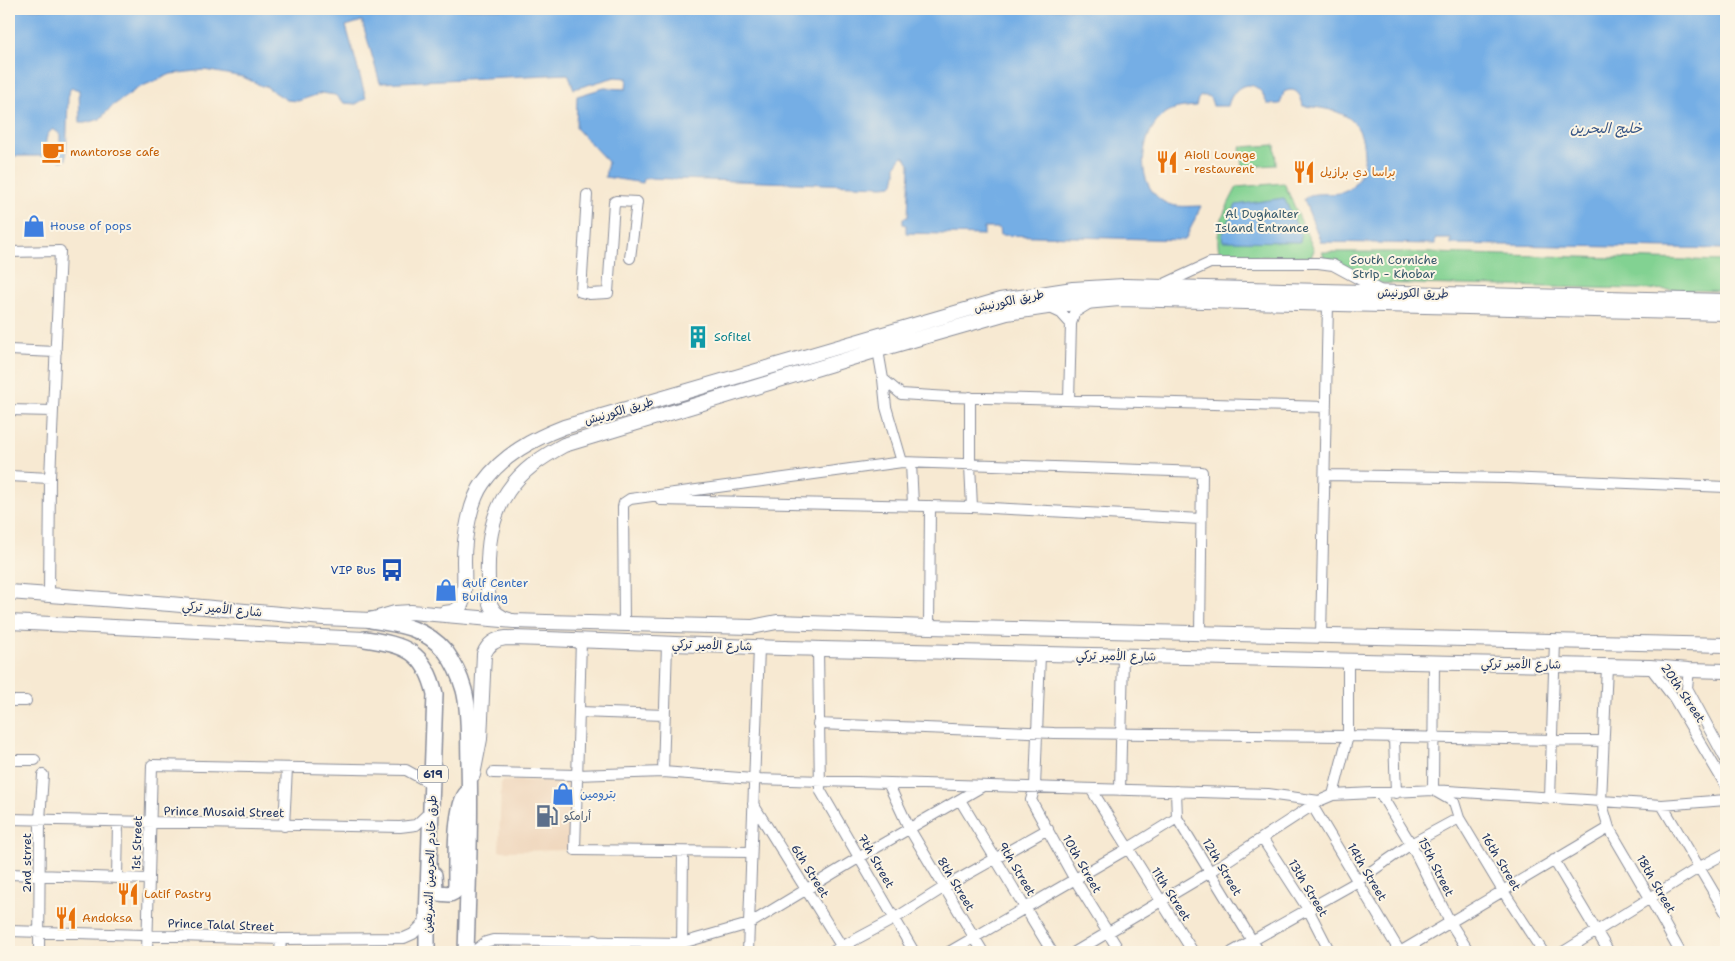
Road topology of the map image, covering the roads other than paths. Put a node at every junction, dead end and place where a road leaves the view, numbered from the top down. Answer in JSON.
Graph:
{"nodes":[{"id":1,"x":587,"y":195,"type":"dead end"},
{"id":2,"x":9,"y":252,"type":"edge"},
{"id":3,"x":630,"y":258,"type":"dead end"},
{"id":4,"x":1159,"y":287,"type":"junction"},
{"id":5,"x":1384,"y":292,"type":"junction"},
{"id":6,"x":1094,"y":301,"type":"junction"},
{"id":7,"x":1726,"y":301,"type":"edge"},
{"id":8,"x":1328,"y":304,"type":"junction"},
{"id":9,"x":1048,"y":307,"type":"junction"},
{"id":10,"x":1726,"y":312,"type":"edge"},
{"id":11,"x":1071,"y":324,"type":"junction"},
{"id":12,"x":9,"y":350,"type":"edge"},
{"id":13,"x":878,"y":350,"type":"junction"},
{"id":14,"x":56,"y":352,"type":"junction"},
{"id":15,"x":884,"y":379,"type":"junction"},
{"id":16,"x":970,"y":397,"type":"junction"},
{"id":17,"x":1069,"y":400,"type":"junction"},
{"id":18,"x":1326,"y":407,"type":"junction"},
{"id":19,"x":9,"y":410,"type":"edge"},
{"id":20,"x":53,"y":410,"type":"junction"},
{"id":21,"x":906,"y":462,"type":"junction"},
{"id":22,"x":970,"y":465,"type":"junction"},
{"id":23,"x":1325,"y":475,"type":"junction"},
{"id":24,"x":9,"y":476,"type":"edge"},
{"id":25,"x":50,"y":478,"type":"junction"},
{"id":26,"x":1726,"y":487,"type":"edge"},
{"id":27,"x":630,"y":499,"type":"junction"},
{"id":28,"x":913,"y":505,"type":"junction"},
{"id":29,"x":930,"y":506,"type":"junction"},
{"id":30,"x":972,"y":507,"type":"junction"},
{"id":31,"x":1201,"y":519,"type":"junction"},
{"id":32,"x":464,"y":567,"type":"junction"},
{"id":33,"x":488,"y":568,"type":"junction"},
{"id":34,"x":9,"y":592,"type":"edge"},
{"id":35,"x":49,"y":595,"type":"junction"},
{"id":36,"x":434,"y":614,"type":"junction"},
{"id":37,"x":371,"y":620,"type":"junction"},
{"id":38,"x":514,"y":621,"type":"junction"},
{"id":39,"x":9,"y":622,"type":"edge"},
{"id":40,"x":624,"y":624,"type":"junction"},
{"id":41,"x":752,"y":627,"type":"junction"},
{"id":42,"x":929,"y":627,"type":"junction"},
{"id":43,"x":1200,"y":634,"type":"junction"},
{"id":44,"x":1321,"y":636,"type":"junction"},
{"id":45,"x":365,"y":639,"type":"joint"},
{"id":46,"x":581,"y":640,"type":"junction"},
{"id":47,"x":1555,"y":641,"type":"junction"},
{"id":48,"x":667,"y":644,"type":"junction"},
{"id":49,"x":1726,"y":645,"type":"edge"},
{"id":50,"x":755,"y":646,"type":"junction"},
{"id":51,"x":818,"y":649,"type":"junction"},
{"id":52,"x":1040,"y":654,"type":"junction"},
{"id":53,"x":1123,"y":656,"type":"junction"},
{"id":54,"x":1348,"y":660,"type":"junction"},
{"id":55,"x":1434,"y":662,"type":"junction"},
{"id":56,"x":1554,"y":665,"type":"junction"},
{"id":57,"x":1607,"y":666,"type":"junction"},
{"id":58,"x":1650,"y":667,"type":"junction"},
{"id":59,"x":1688,"y":670,"type":"junction"},
{"id":60,"x":1726,"y":671,"type":"edge"},
{"id":61,"x":1687,"y":688,"type":"junction"},
{"id":62,"x":1674,"y":698,"type":"junction"},
{"id":63,"x":9,"y":702,"type":"edge"},
{"id":64,"x":26,"y":702,"type":"dead end"},
{"id":65,"x":579,"y":712,"type":"junction"},
{"id":66,"x":665,"y":715,"type":"junction"},
{"id":67,"x":818,"y":724,"type":"junction"},
{"id":68,"x":1038,"y":732,"type":"junction"},
{"id":69,"x":1121,"y":734,"type":"junction"},
{"id":70,"x":1348,"y":736,"type":"junction"},
{"id":71,"x":1394,"y":738,"type":"junction"},
{"id":72,"x":1434,"y":738,"type":"junction"},
{"id":73,"x":1552,"y":740,"type":"junction"},
{"id":74,"x":1604,"y":741,"type":"junction"},
{"id":75,"x":9,"y":760,"type":"edge"},
{"id":76,"x":35,"y":760,"type":"dead end"},
{"id":77,"x":1726,"y":760,"type":"edge"},
{"id":78,"x":287,"y":768,"type":"junction"},
{"id":79,"x":663,"y":772,"type":"junction"},
{"id":80,"x":493,"y":773,"type":"dead end"},
{"id":81,"x":43,"y":774,"type":"dead end"},
{"id":82,"x":578,"y":775,"type":"junction"},
{"id":83,"x":754,"y":779,"type":"junction"},
{"id":84,"x":819,"y":781,"type":"junction"},
{"id":85,"x":888,"y":783,"type":"junction"},
{"id":86,"x":433,"y":785,"type":"junction"},
{"id":87,"x":984,"y":786,"type":"junction"},
{"id":88,"x":1726,"y":786,"type":"edge"},
{"id":89,"x":1035,"y":787,"type":"junction"},
{"id":90,"x":1091,"y":789,"type":"junction"},
{"id":91,"x":470,"y":790,"type":"junction"},
{"id":92,"x":1120,"y":790,"type":"junction"},
{"id":93,"x":1433,"y":790,"type":"junction"},
{"id":94,"x":1176,"y":791,"type":"junction"},
{"id":95,"x":1380,"y":793,"type":"junction"},
{"id":96,"x":1396,"y":793,"type":"junction"},
{"id":97,"x":1333,"y":795,"type":"junction"},
{"id":98,"x":1550,"y":798,"type":"junction"},
{"id":99,"x":960,"y":800,"type":"junction"},
{"id":100,"x":1726,"y":800,"type":"edge"},
{"id":101,"x":1601,"y":801,"type":"junction"},
{"id":102,"x":1316,"y":803,"type":"junction"},
{"id":103,"x":753,"y":804,"type":"junction"},
{"id":104,"x":1662,"y":805,"type":"junction"},
{"id":105,"x":431,"y":817,"type":"junction"},
{"id":106,"x":1177,"y":818,"type":"junction"},
{"id":107,"x":1459,"y":818,"type":"junction"},
{"id":108,"x":9,"y":819,"type":"edge"},
{"id":109,"x":40,"y":820,"type":"junction"},
{"id":110,"x":118,"y":822,"type":"junction"},
{"id":111,"x":150,"y":822,"type":"junction"},
{"id":112,"x":284,"y":826,"type":"junction"},
{"id":113,"x":909,"y":828,"type":"junction"},
{"id":114,"x":1609,"y":828,"type":"junction"},
{"id":115,"x":1048,"y":829,"type":"junction"},
{"id":116,"x":1262,"y":838,"type":"junction"},
{"id":117,"x":1411,"y":844,"type":"junction"},
{"id":118,"x":1127,"y":849,"type":"junction"},
{"id":119,"x":683,"y":852,"type":"junction"},
{"id":120,"x":751,"y":852,"type":"junction"},
{"id":121,"x":1726,"y":853,"type":"edge"},
{"id":122,"x":860,"y":857,"type":"junction"},
{"id":123,"x":996,"y":858,"type":"junction"},
{"id":124,"x":1554,"y":860,"type":"junction"},
{"id":125,"x":1700,"y":867,"type":"junction"},
{"id":126,"x":1210,"y":872,"type":"junction"},
{"id":127,"x":9,"y":874,"type":"edge"},
{"id":128,"x":39,"y":875,"type":"junction"},
{"id":129,"x":117,"y":878,"type":"junction"},
{"id":130,"x":1074,"y":878,"type":"junction"},
{"id":131,"x":148,"y":879,"type":"junction"},
{"id":132,"x":1358,"y":881,"type":"junction"},
{"id":133,"x":943,"y":888,"type":"junction"},
{"id":134,"x":807,"y":889,"type":"junction"},
{"id":135,"x":1503,"y":891,"type":"junction"},
{"id":136,"x":1650,"y":898,"type":"junction"},
{"id":137,"x":1161,"y":900,"type":"junction"},
{"id":138,"x":1026,"y":907,"type":"junction"},
{"id":139,"x":1308,"y":909,"type":"junction"},
{"id":140,"x":1726,"y":913,"type":"edge"},
{"id":141,"x":894,"y":919,"type":"junction"},
{"id":142,"x":427,"y":920,"type":"junction"},
{"id":143,"x":1450,"y":922,"type":"junction"},
{"id":144,"x":749,"y":924,"type":"junction"},
{"id":145,"x":9,"y":931,"type":"edge"},
{"id":146,"x":40,"y":932,"type":"junction"},
{"id":147,"x":1597,"y":932,"type":"junction"},
{"id":148,"x":1108,"y":933,"type":"junction"},
{"id":149,"x":147,"y":935,"type":"junction"},
{"id":150,"x":974,"y":938,"type":"junction"},
{"id":151,"x":281,"y":939,"type":"junction"},
{"id":152,"x":595,"y":940,"type":"junction"},
{"id":153,"x":1252,"y":941,"type":"junction"},
{"id":154,"x":682,"y":948,"type":"edge"},
{"id":155,"x":840,"y":951,"type":"edge"},
{"id":156,"x":39,"y":952,"type":"edge"},
{"id":157,"x":148,"y":952,"type":"edge"},
{"id":158,"x":280,"y":952,"type":"edge"},
{"id":159,"x":427,"y":952,"type":"edge"},
{"id":160,"x":466,"y":952,"type":"edge"},
{"id":161,"x":473,"y":952,"type":"edge"},
{"id":162,"x":595,"y":952,"type":"edge"},
{"id":163,"x":748,"y":952,"type":"edge"},
{"id":164,"x":914,"y":952,"type":"edge"},
{"id":165,"x":949,"y":952,"type":"edge"},
{"id":166,"x":983,"y":952,"type":"edge"},
{"id":167,"x":1052,"y":952,"type":"edge"},
{"id":168,"x":1075,"y":952,"type":"edge"},
{"id":169,"x":1120,"y":952,"type":"edge"},
{"id":170,"x":1194,"y":952,"type":"edge"},
{"id":171,"x":1232,"y":952,"type":"edge"},
{"id":172,"x":1259,"y":952,"type":"edge"},
{"id":173,"x":1330,"y":952,"type":"edge"},
{"id":174,"x":1400,"y":952,"type":"edge"},
{"id":175,"x":1469,"y":952,"type":"edge"},
{"id":176,"x":1543,"y":952,"type":"edge"},
{"id":177,"x":1563,"y":952,"type":"edge"},
{"id":178,"x":1609,"y":952,"type":"edge"},
{"id":179,"x":1680,"y":952,"type":"edge"}],
"edges":[{"from":1,"to":3,"type":"street"},
{"from":2,"to":14,"type":"street"},
{"from":4,"to":5,"type":"main road","name":"طريق الكورنيش"},
{"from":4,"to":5,"type":"street"},
{"from":4,"to":32,"type":"main road","name":"طريق الكورنيش"},
{"from":5,"to":7,"type":"main road","name":"طريق الكورنيش"},
{"from":6,"to":8,"type":"main road","name":"طريق الكورنيش"},
{"from":6,"to":9,"type":"main road","name":"طريق الكورنيش"},
{"from":6,"to":11,"type":"street"},
{"from":8,"to":10,"type":"main road","name":"طريق الكورنيش"},
{"from":8,"to":18,"type":"street"},
{"from":9,"to":11,"type":"street"},
{"from":9,"to":13,"type":"main road","name":"طريق الكورنيش"},
{"from":11,"to":17,"type":"street"},
{"from":12,"to":14,"type":"street"},
{"from":13,"to":15,"type":"street"},
{"from":13,"to":33,"type":"main road","name":"طريق الكورنيش"},
{"from":14,"to":20,"type":"street"},
{"from":15,"to":16,"type":"street"},
{"from":15,"to":21,"type":"street"},
{"from":16,"to":17,"type":"street"},
{"from":16,"to":22,"type":"street"},
{"from":17,"to":18,"type":"street"},
{"from":18,"to":23,"type":"street"},
{"from":19,"to":20,"type":"street"},
{"from":20,"to":25,"type":"street"},
{"from":21,"to":22,"type":"street"},
{"from":21,"to":27,"type":"street"},
{"from":21,"to":28,"type":"street"},
{"from":22,"to":30,"type":"street"},
{"from":22,"to":31,"type":"street"},
{"from":23,"to":26,"type":"street"},
{"from":23,"to":44,"type":"street"},
{"from":24,"to":25,"type":"street"},
{"from":25,"to":35,"type":"street"},
{"from":27,"to":28,"type":"street"},
{"from":27,"to":40,"type":"street"},
{"from":28,"to":29,"type":"street"},
{"from":29,"to":30,"type":"street"},
{"from":29,"to":42,"type":"street"},
{"from":30,"to":31,"type":"street"},
{"from":31,"to":43,"type":"street"},
{"from":32,"to":33,"type":"main road"},
{"from":32,"to":36,"type":"main road","name":"طريق الكورنيش"},
{"from":33,"to":38,"type":"main road","name":"طريق الكورنيش"},
{"from":34,"to":35,"type":"main road","name":"شارع الأمير تركي"},
{"from":35,"to":37,"type":"main road","name":"شارع الأمير تركي"},
{"from":36,"to":37,"type":"main road","name":"شارع الأمير تركي"},
{"from":36,"to":38,"type":"main road","name":"شارع الأمير تركي"},
{"from":37,"to":91,"type":"highway"},
{"from":38,"to":40,"type":"main road","name":"شارع الأمير تركي"},
{"from":39,"to":45,"type":"main road","name":"شارع الأمير تركي"},
{"from":40,"to":41,"type":"main road","name":"شارع الأمير تركي"},
{"from":41,"to":42,"type":"main road","name":"شارع الأمير تركي"},
{"from":41,"to":50,"type":"main road"},
{"from":42,"to":43,"type":"main road","name":"شارع الأمير تركي"},
{"from":43,"to":44,"type":"main road","name":"شارع الأمير تركي"},
{"from":44,"to":47,"type":"main road","name":"شارع الأمير تركي"},
{"from":45,"to":86,"type":"highway","name":"طرق خادم الحرمين الشريفين","number":"619"},
{"from":46,"to":48,"type":"main road","name":"شارع الأمير تركي"},
{"from":46,"to":65,"type":"street"},
{"from":46,"to":91,"type":"main road","name":"شارع الأمير تركي"},
{"from":47,"to":49,"type":"main road","name":"شارع الأمير تركي"},
{"from":47,"to":56,"type":"street"},
{"from":48,"to":50,"type":"main road","name":"شارع الأمير تركي"},
{"from":48,"to":66,"type":"street"},
{"from":50,"to":51,"type":"main road","name":"شارع الأمير تركي"},
{"from":50,"to":83,"type":"street"},
{"from":51,"to":52,"type":"main road","name":"شارع الأمير تركي"},
{"from":51,"to":67,"type":"street"},
{"from":52,"to":53,"type":"main road","name":"شارع الأمير تركي"},
{"from":52,"to":68,"type":"street","name":"10th Street"},
{"from":53,"to":54,"type":"main road","name":"شارع الأمير تركي"},
{"from":53,"to":69,"type":"street"},
{"from":54,"to":55,"type":"main road","name":"شارع الأمير تركي"},
{"from":54,"to":70,"type":"street"},
{"from":55,"to":56,"type":"main road","name":"شارع الأمير تركي"},
{"from":55,"to":72,"type":"street"},
{"from":56,"to":57,"type":"main road","name":"شارع الأمير تركي"},
{"from":56,"to":73,"type":"street"},
{"from":57,"to":58,"type":"main road","name":"شارع الأمير تركي"},
{"from":57,"to":74,"type":"street","name":"18th Street"},
{"from":58,"to":59,"type":"main road","name":"شارع الأمير تركي"},
{"from":58,"to":62,"type":"street","name":"20th Street"},
{"from":59,"to":60,"type":"main road","name":"شارع الأمير تركي"},
{"from":59,"to":61,"type":"street","name":"20th Street"},
{"from":61,"to":62,"type":"street"},
{"from":61,"to":77,"type":"street","name":"20th Street"},
{"from":62,"to":88,"type":"street","name":"20th Street"},
{"from":63,"to":64,"type":"street"},
{"from":65,"to":66,"type":"street"},
{"from":65,"to":82,"type":"street"},
{"from":66,"to":79,"type":"street"},
{"from":67,"to":68,"type":"street"},
{"from":67,"to":84,"type":"street"},
{"from":68,"to":69,"type":"street"},
{"from":68,"to":89,"type":"street","name":"10th Street"},
{"from":69,"to":70,"type":"street"},
{"from":69,"to":92,"type":"street"},
{"from":70,"to":71,"type":"street"},
{"from":70,"to":97,"type":"street"},
{"from":71,"to":72,"type":"street"},
{"from":71,"to":96,"type":"street"},
{"from":72,"to":73,"type":"street"},
{"from":72,"to":93,"type":"street"},
{"from":73,"to":74,"type":"street"},
{"from":73,"to":98,"type":"street"},
{"from":74,"to":101,"type":"street","name":"18th Street"},
{"from":75,"to":76,"type":"street"},
{"from":78,"to":86,"type":"street"},
{"from":78,"to":111,"type":"street","name":"1st Street"},
{"from":78,"to":112,"type":"street"},
{"from":79,"to":82,"type":"street"},
{"from":79,"to":83,"type":"street"},
{"from":80,"to":82,"type":"street"},
{"from":81,"to":109,"type":"street","name":"2nd strret"},
{"from":82,"to":119,"type":"street"},
{"from":83,"to":84,"type":"street"},
{"from":83,"to":103,"type":"street"},
{"from":84,"to":85,"type":"street"},
{"from":84,"to":122,"type":"street","name":"7th Street"},
{"from":85,"to":87,"type":"street"},
{"from":85,"to":113,"type":"street","name":"8th Street"},
{"from":86,"to":105,"type":"highway","name":"طرق خادم الحرمين الشريفين","number":"619"},
{"from":87,"to":89,"type":"street"},
{"from":87,"to":99,"type":"street"},
{"from":89,"to":90,"type":"street"},
{"from":89,"to":115,"type":"street","name":"10th Street"},
{"from":90,"to":92,"type":"street"},
{"from":90,"to":118,"type":"street","name":"11th Street"},
{"from":91,"to":105,"type":"highway"},
{"from":91,"to":160,"type":"highway"},
{"from":92,"to":94,"type":"street"},
{"from":93,"to":96,"type":"street"},
{"from":93,"to":98,"type":"street"},
{"from":93,"to":107,"type":"street","name":"16th Street"},
{"from":94,"to":102,"type":"street"},
{"from":94,"to":106,"type":"street","name":"12th Street"},
{"from":95,"to":96,"type":"street"},
{"from":95,"to":97,"type":"street"},
{"from":95,"to":117,"type":"street","name":"15th Street"},
{"from":97,"to":102,"type":"street"},
{"from":98,"to":101,"type":"street"},
{"from":99,"to":113,"type":"street"},
{"from":99,"to":123,"type":"street","name":"9th Street"},
{"from":100,"to":104,"type":"street"},
{"from":101,"to":104,"type":"street"},
{"from":101,"to":114,"type":"street","name":"18th Street"},
{"from":102,"to":116,"type":"street"},
{"from":102,"to":132,"type":"street","name":"14th Street"},
{"from":103,"to":120,"type":"street"},
{"from":103,"to":134,"type":"street","name":"6th Street"},
{"from":104,"to":125,"type":"street"},
{"from":105,"to":112,"type":"street","name":"Prince Musaid Street"},
{"from":105,"to":142,"type":"highway","name":"طرق خادم الحرمين الشريفين","number":"619"},
{"from":106,"to":118,"type":"street"},
{"from":106,"to":126,"type":"street","name":"12th Street"},
{"from":107,"to":117,"type":"street"},
{"from":107,"to":135,"type":"street","name":"16th Street"},
{"from":108,"to":109,"type":"street","name":"Prince Musaid Street"},
{"from":109,"to":110,"type":"street","name":"Prince Musaid Street"},
{"from":109,"to":128,"type":"street","name":"2nd strret"},
{"from":110,"to":111,"type":"street","name":"Prince Musaid Street"},
{"from":110,"to":129,"type":"street"},
{"from":111,"to":112,"type":"street","name":"Prince Musaid Street"},
{"from":111,"to":131,"type":"street","name":"1st Street"},
{"from":113,"to":122,"type":"street"},
{"from":113,"to":133,"type":"street","name":"8th Street"},
{"from":114,"to":124,"type":"street"},
{"from":114,"to":136,"type":"street","name":"18th Street"},
{"from":115,"to":123,"type":"street"},
{"from":115,"to":130,"type":"street","name":"10th Street"},
{"from":116,"to":126,"type":"street"},
{"from":116,"to":139,"type":"street","name":"13th Street"},
{"from":117,"to":132,"type":"street"},
{"from":117,"to":143,"type":"street","name":"15th Street"},
{"from":118,"to":130,"type":"street"},
{"from":118,"to":137,"type":"street","name":"11th Street"},
{"from":119,"to":120,"type":"street"},
{"from":119,"to":154,"type":"street"},
{"from":120,"to":144,"type":"street"},
{"from":121,"to":125,"type":"street"},
{"from":122,"to":134,"type":"street"},
{"from":122,"to":141,"type":"street","name":"7th Street"},
{"from":123,"to":133,"type":"street"},
{"from":123,"to":138,"type":"street","name":"9th Street"},
{"from":124,"to":135,"type":"street"},
{"from":124,"to":147,"type":"street"},
{"from":125,"to":136,"type":"street"},
{"from":125,"to":140,"type":"street"},
{"from":126,"to":137,"type":"street"},
{"from":126,"to":153,"type":"street","name":"12th Street"},
{"from":127,"to":128,"type":"street"},
{"from":128,"to":129,"type":"street"},
{"from":128,"to":146,"type":"street","name":"2nd strret"},
{"from":129,"to":131,"type":"street"},
{"from":130,"to":138,"type":"street"},
{"from":130,"to":148,"type":"street","name":"10th Street"},
{"from":131,"to":149,"type":"street","name":"1st Street"},
{"from":132,"to":139,"type":"street"},
{"from":132,"to":174,"type":"street","name":"14th Street"},
{"from":133,"to":141,"type":"street"},
{"from":133,"to":150,"type":"street","name":"8th Street"},
{"from":134,"to":144,"type":"street"},
{"from":134,"to":155,"type":"street","name":"6th Street"},
{"from":135,"to":143,"type":"street"},
{"from":135,"to":176,"type":"street","name":"16th Street"},
{"from":136,"to":147,"type":"street"},
{"from":136,"to":179,"type":"street","name":"18th Street"},
{"from":137,"to":148,"type":"street"},
{"from":137,"to":170,"type":"street","name":"11th Street"},
{"from":138,"to":150,"type":"street"},
{"from":138,"to":167,"type":"street","name":"9th Street"},
{"from":139,"to":153,"type":"street"},
{"from":139,"to":173,"type":"street","name":"13th Street"},
{"from":141,"to":155,"type":"street"},
{"from":141,"to":164,"type":"street","name":"7th Street"},
{"from":142,"to":151,"type":"street","name":"Prince Talal Street"},
{"from":142,"to":159,"type":"highway","name":"طرق خادم الحرمين الشريفين","number":"619"},
{"from":143,"to":174,"type":"street"},
{"from":143,"to":175,"type":"street","name":"15th Street"},
{"from":144,"to":154,"type":"street"},
{"from":144,"to":163,"type":"street"},
{"from":145,"to":146,"type":"street","name":"Prince Talal Street"},
{"from":146,"to":149,"type":"street","name":"Prince Talal Street"},
{"from":146,"to":156,"type":"street","name":"2nd strret"},
{"from":147,"to":177,"type":"street"},
{"from":147,"to":178,"type":"street"},
{"from":148,"to":168,"type":"street"},
{"from":148,"to":169,"type":"street","name":"10th Street"},
{"from":149,"to":151,"type":"street","name":"Prince Talal Street"},
{"from":149,"to":157,"type":"street","name":"1st Street"},
{"from":150,"to":165,"type":"street"},
{"from":150,"to":166,"type":"street","name":"8th Street"},
{"from":151,"to":158,"type":"street"},
{"from":152,"to":154,"type":"street"},
{"from":152,"to":161,"type":"street"},
{"from":152,"to":162,"type":"street"},
{"from":153,"to":171,"type":"street"},
{"from":153,"to":172,"type":"street","name":"12th Street"}]}
